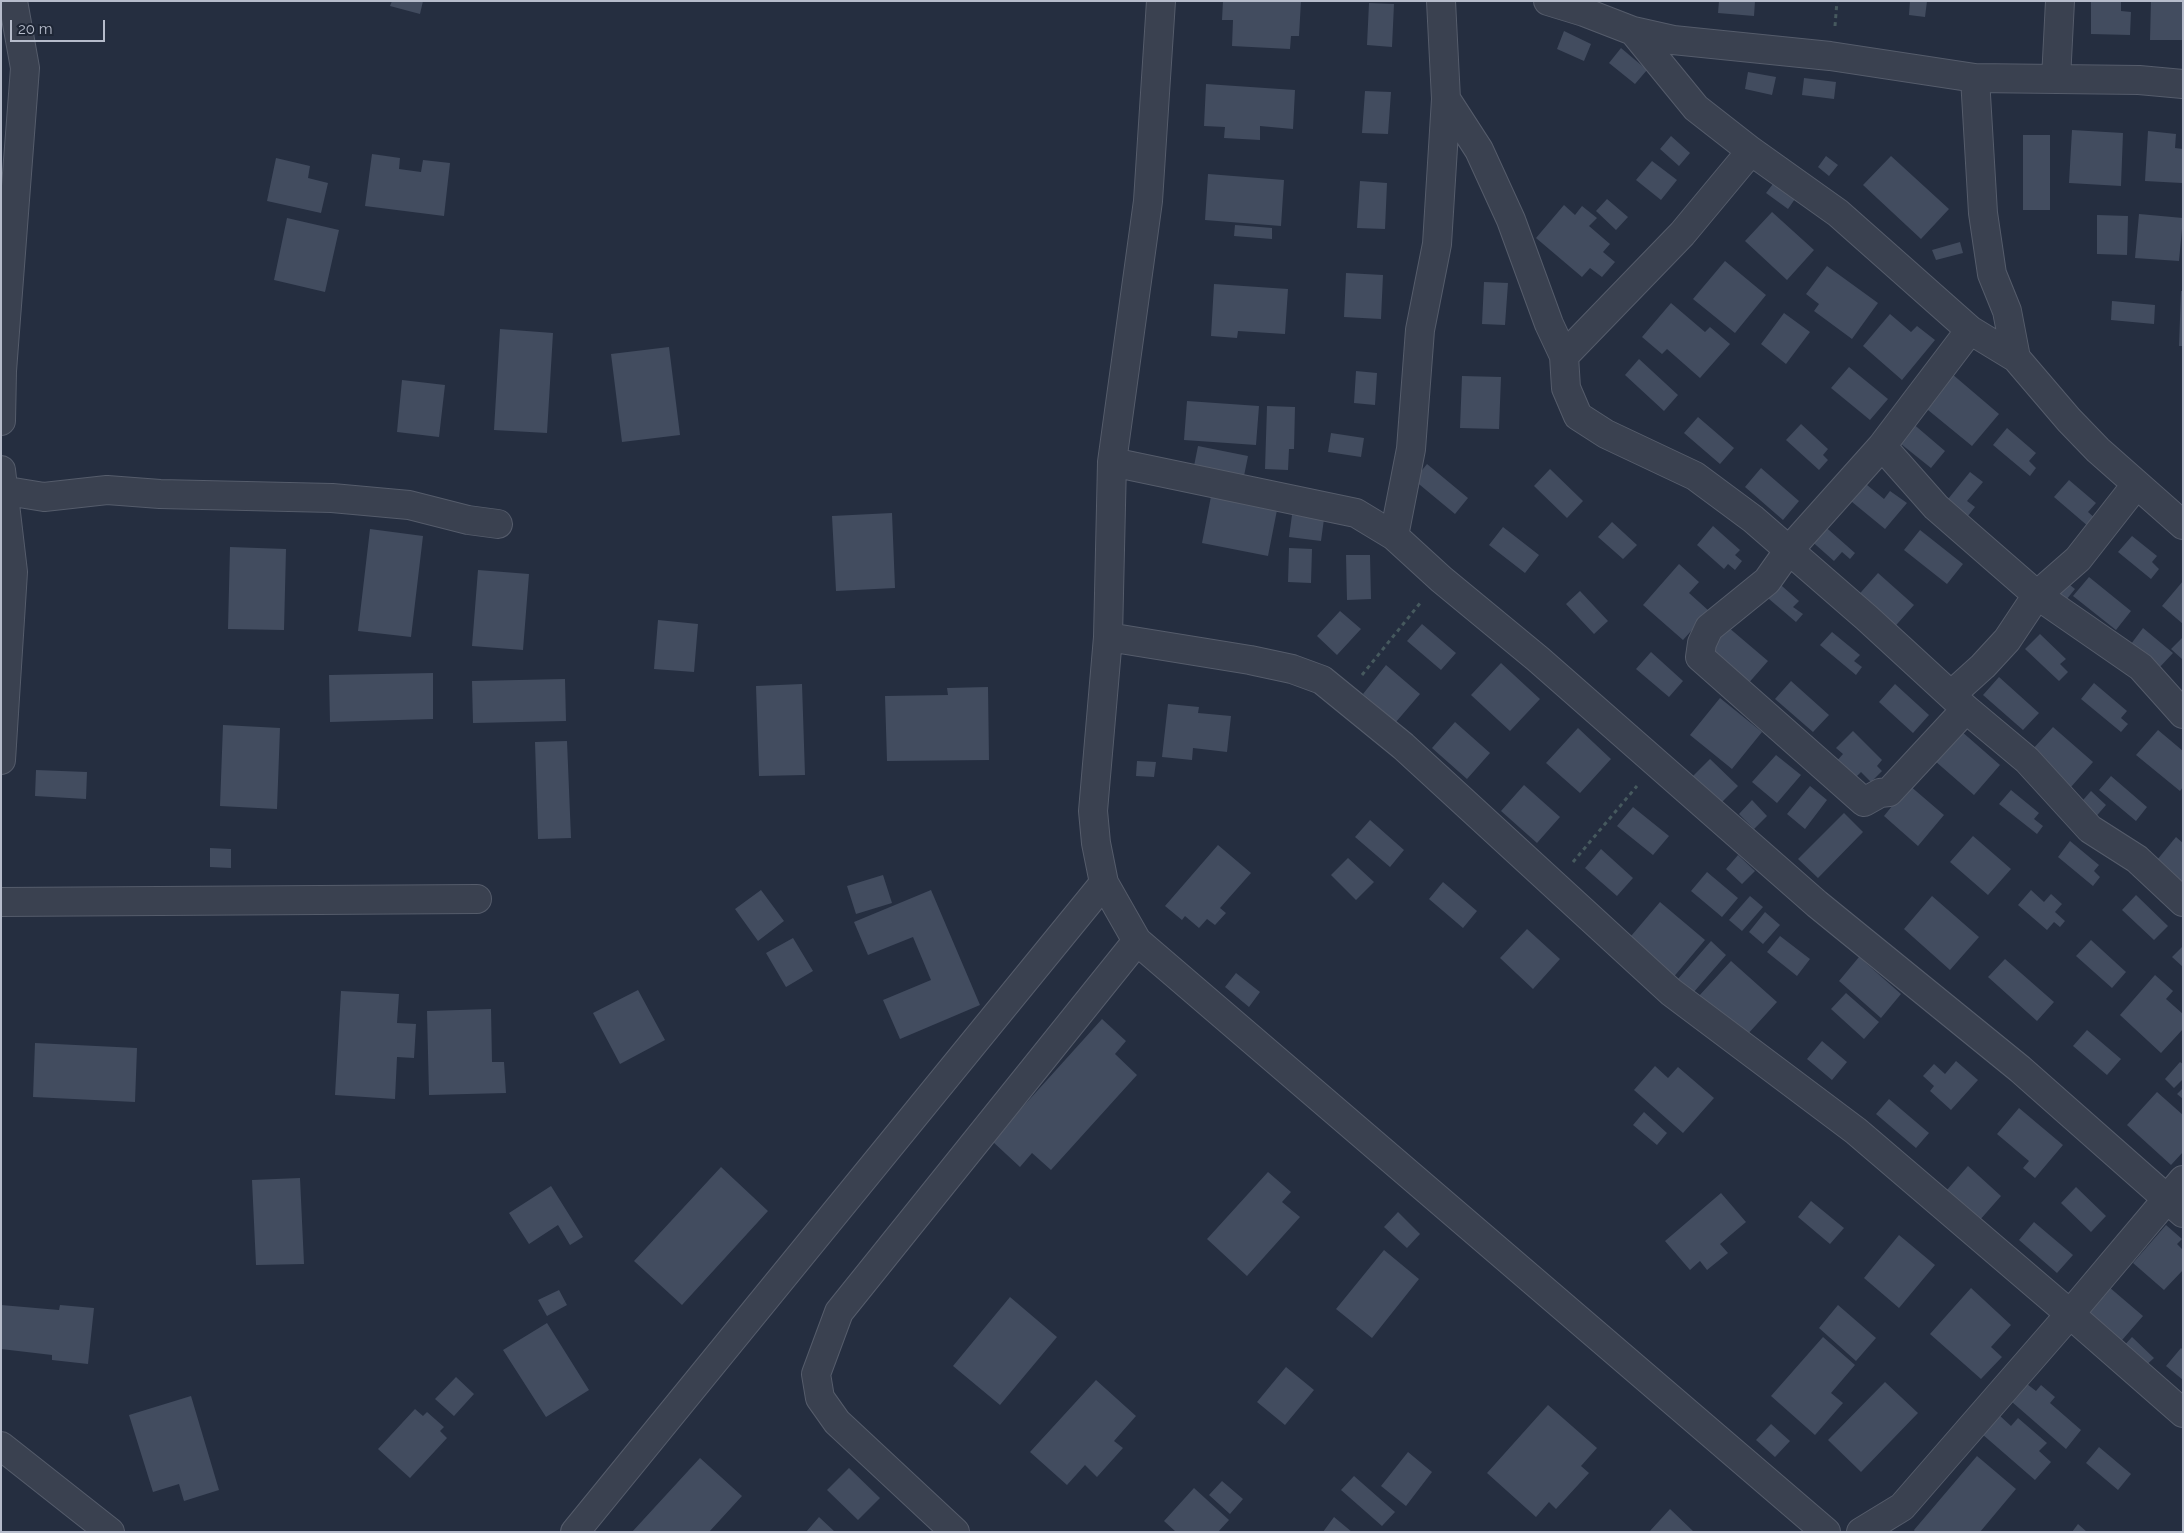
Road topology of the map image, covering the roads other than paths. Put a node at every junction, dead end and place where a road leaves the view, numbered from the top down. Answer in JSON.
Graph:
{"nodes":[{"id":1,"x":13,"y":1,"type":"edge"},
{"id":2,"x":1161,"y":1,"type":"edge"},
{"id":3,"x":1441,"y":1,"type":"edge"},
{"id":4,"x":1548,"y":1,"type":"edge"},
{"id":5,"x":2060,"y":1,"type":"edge"},
{"id":6,"x":1633,"y":31,"type":"junction"},
{"id":7,"x":1975,"y":78,"type":"junction"},
{"id":8,"x":2056,"y":79,"type":"junction"},
{"id":9,"x":2183,"y":84,"type":"edge"},
{"id":10,"x":1446,"y":99,"type":"junction"},
{"id":11,"x":1751,"y":151,"type":"junction"},
{"id":12,"x":1970,"y":330,"type":"junction"},
{"id":13,"x":1564,"y":356,"type":"junction"},
{"id":14,"x":2016,"y":358,"type":"junction"},
{"id":15,"x":1,"y":422,"type":"edge"},
{"id":16,"x":1882,"y":446,"type":"junction"},
{"id":17,"x":1112,"y":462,"type":"junction"},
{"id":18,"x":2,"y":483,"type":"edge"},
{"id":19,"x":2136,"y":485,"type":"junction"},
{"id":20,"x":498,"y":524,"type":"dead end"},
{"id":21,"x":2183,"y":526,"type":"edge"},
{"id":22,"x":1394,"y":536,"type":"junction"},
{"id":23,"x":1789,"y":550,"type":"junction"},
{"id":24,"x":2038,"y":595,"type":"junction"},
{"id":25,"x":1108,"y":637,"type":"junction"},
{"id":26,"x":1958,"y":702,"type":"junction"},
{"id":27,"x":2183,"y":714,"type":"edge"},
{"id":28,"x":1,"y":760,"type":"edge"},
{"id":29,"x":1104,"y":882,"type":"junction"},
{"id":30,"x":477,"y":899,"type":"dead end"},
{"id":31,"x":1,"y":902,"type":"edge"},
{"id":32,"x":2183,"y":902,"type":"edge"},
{"id":33,"x":1137,"y":940,"type":"junction"},
{"id":34,"x":2177,"y":1197,"type":"edge"},
{"id":35,"x":2070,"y":1314,"type":"junction"},
{"id":36,"x":2183,"y":1413,"type":"edge"},
{"id":37,"x":1,"y":1446,"type":"edge"},
{"id":38,"x":110,"y":1532,"type":"edge"},
{"id":39,"x":575,"y":1532,"type":"edge"},
{"id":40,"x":955,"y":1532,"type":"edge"},
{"id":41,"x":1826,"y":1532,"type":"edge"},
{"id":42,"x":1861,"y":1532,"type":"edge"}],
"edges":[{"from":1,"to":15,"type":"street"},
{"from":2,"to":17,"type":"street"},
{"from":3,"to":10,"type":"street"},
{"from":4,"to":6,"type":"street"},
{"from":5,"to":8,"type":"street"},
{"from":6,"to":7,"type":"street"},
{"from":6,"to":11,"type":"street"},
{"from":7,"to":8,"type":"street"},
{"from":7,"to":14,"type":"street"},
{"from":8,"to":9,"type":"street"},
{"from":10,"to":13,"type":"street"},
{"from":10,"to":22,"type":"street"},
{"from":11,"to":12,"type":"street"},
{"from":11,"to":13,"type":"street"},
{"from":12,"to":14,"type":"street"},
{"from":12,"to":16,"type":"street"},
{"from":13,"to":23,"type":"street"},
{"from":14,"to":19,"type":"street"},
{"from":16,"to":23,"type":"street"},
{"from":16,"to":24,"type":"street"},
{"from":17,"to":22,"type":"street"},
{"from":17,"to":25,"type":"street"},
{"from":18,"to":20,"type":"street"},
{"from":18,"to":28,"type":"street"},
{"from":19,"to":21,"type":"street"},
{"from":19,"to":24,"type":"street"},
{"from":22,"to":34,"type":"street"},
{"from":23,"to":26,"type":"street"},
{"from":23,"to":26,"type":"street"},
{"from":24,"to":26,"type":"street"},
{"from":24,"to":27,"type":"street"},
{"from":25,"to":29,"type":"street"},
{"from":25,"to":35,"type":"street"},
{"from":26,"to":32,"type":"street"},
{"from":29,"to":33,"type":"street"},
{"from":29,"to":39,"type":"street"},
{"from":30,"to":31,"type":"street"},
{"from":33,"to":40,"type":"street"},
{"from":33,"to":41,"type":"street"},
{"from":34,"to":35,"type":"street"},
{"from":35,"to":36,"type":"street"},
{"from":35,"to":42,"type":"street"},
{"from":37,"to":38,"type":"street"}]}
